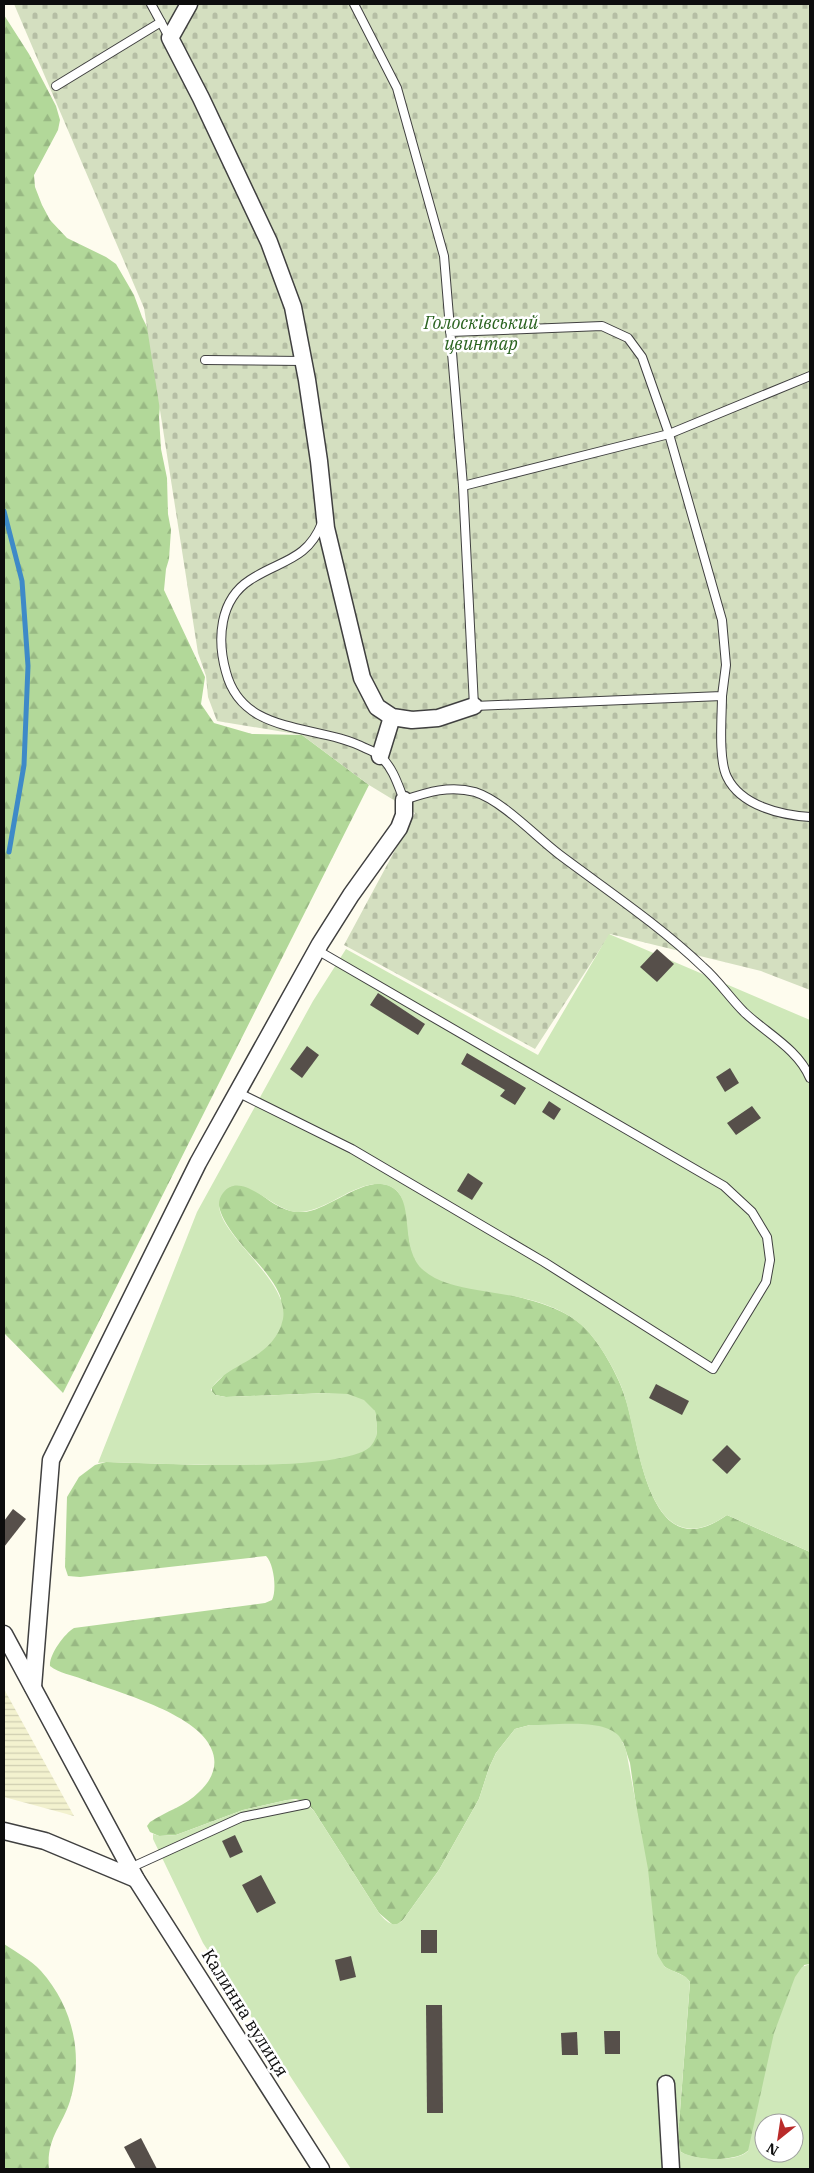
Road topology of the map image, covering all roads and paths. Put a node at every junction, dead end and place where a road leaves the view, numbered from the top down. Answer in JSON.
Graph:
{"nodes":[{"id":1,"x":151,"y":4,"type":"edge"},
{"id":2,"x":189,"y":4,"type":"edge"},
{"id":3,"x":354,"y":4,"type":"edge"},
{"id":4,"x":161,"y":22,"type":"junction"},
{"id":5,"x":170,"y":38,"type":"junction"},
{"id":6,"x":56,"y":86,"type":"dead end"},
{"id":7,"x":450,"y":332,"type":"junction"},
{"id":8,"x":205,"y":360,"type":"dead end"},
{"id":9,"x":303,"y":361,"type":"junction"},
{"id":10,"x":810,"y":376,"type":"edge"},
{"id":11,"x":669,"y":434,"type":"junction"},
{"id":12,"x":463,"y":486,"type":"junction"},
{"id":13,"x":324,"y":514,"type":"junction"},
{"id":14,"x":722,"y":696,"type":"junction"},
{"id":15,"x":474,"y":706,"type":"junction"},
{"id":16,"x":392,"y":717,"type":"junction"},
{"id":17,"x":380,"y":756,"type":"junction"},
{"id":18,"x":404,"y":800,"type":"junction"},
{"id":19,"x":810,"y":817,"type":"edge"},
{"id":20,"x":317,"y":950,"type":"junction"},
{"id":21,"x":810,"y":1078,"type":"edge"},
{"id":22,"x":238,"y":1092,"type":"junction"},
{"id":23,"x":4,"y":1634,"type":"edge"},
{"id":24,"x":33,"y":1687,"type":"junction"},
{"id":25,"x":306,"y":1804,"type":"dead end"},
{"id":26,"x":4,"y":1831,"type":"edge"},
{"id":27,"x":133,"y":1873,"type":"junction"},
{"id":28,"x":666,"y":2084,"type":"dead end"},
{"id":29,"x":321,"y":2169,"type":"edge"},
{"id":30,"x":671,"y":2169,"type":"edge"}],
"edges":[{"from":1,"to":4,"type":"lane"},
{"from":2,"to":5,"type":"street"},
{"from":3,"to":7,"type":"lane"},
{"from":4,"to":5,"type":"lane"},
{"from":4,"to":6,"type":"lane"},
{"from":5,"to":9,"type":"street"},
{"from":7,"to":11,"type":"lane"},
{"from":7,"to":12,"type":"lane"},
{"from":8,"to":9,"type":"lane"},
{"from":9,"to":13,"type":"street"},
{"from":10,"to":11,"type":"lane"},
{"from":11,"to":12,"type":"lane"},
{"from":11,"to":14,"type":"lane"},
{"from":12,"to":15,"type":"lane"},
{"from":13,"to":16,"type":"street"},
{"from":13,"to":17,"type":"lane"},
{"from":14,"to":15,"type":"lane"},
{"from":14,"to":19,"type":"lane"},
{"from":15,"to":16,"type":"street"},
{"from":16,"to":17,"type":"street"},
{"from":17,"to":18,"type":"lane"},
{"from":18,"to":20,"type":"street"},
{"from":18,"to":21,"type":"lane"},
{"from":20,"to":22,"type":"street"},
{"from":20,"to":22,"type":"lane"},
{"from":22,"to":24,"type":"street"},
{"from":23,"to":24,"type":"street","name":"Калинна вулиця"},
{"from":24,"to":27,"type":"street","name":"Калинна вулиця"},
{"from":25,"to":27,"type":"lane"},
{"from":26,"to":27,"type":"street"},
{"from":27,"to":29,"type":"street","name":"Калинна вулиця"},
{"from":28,"to":30,"type":"street"}]}
